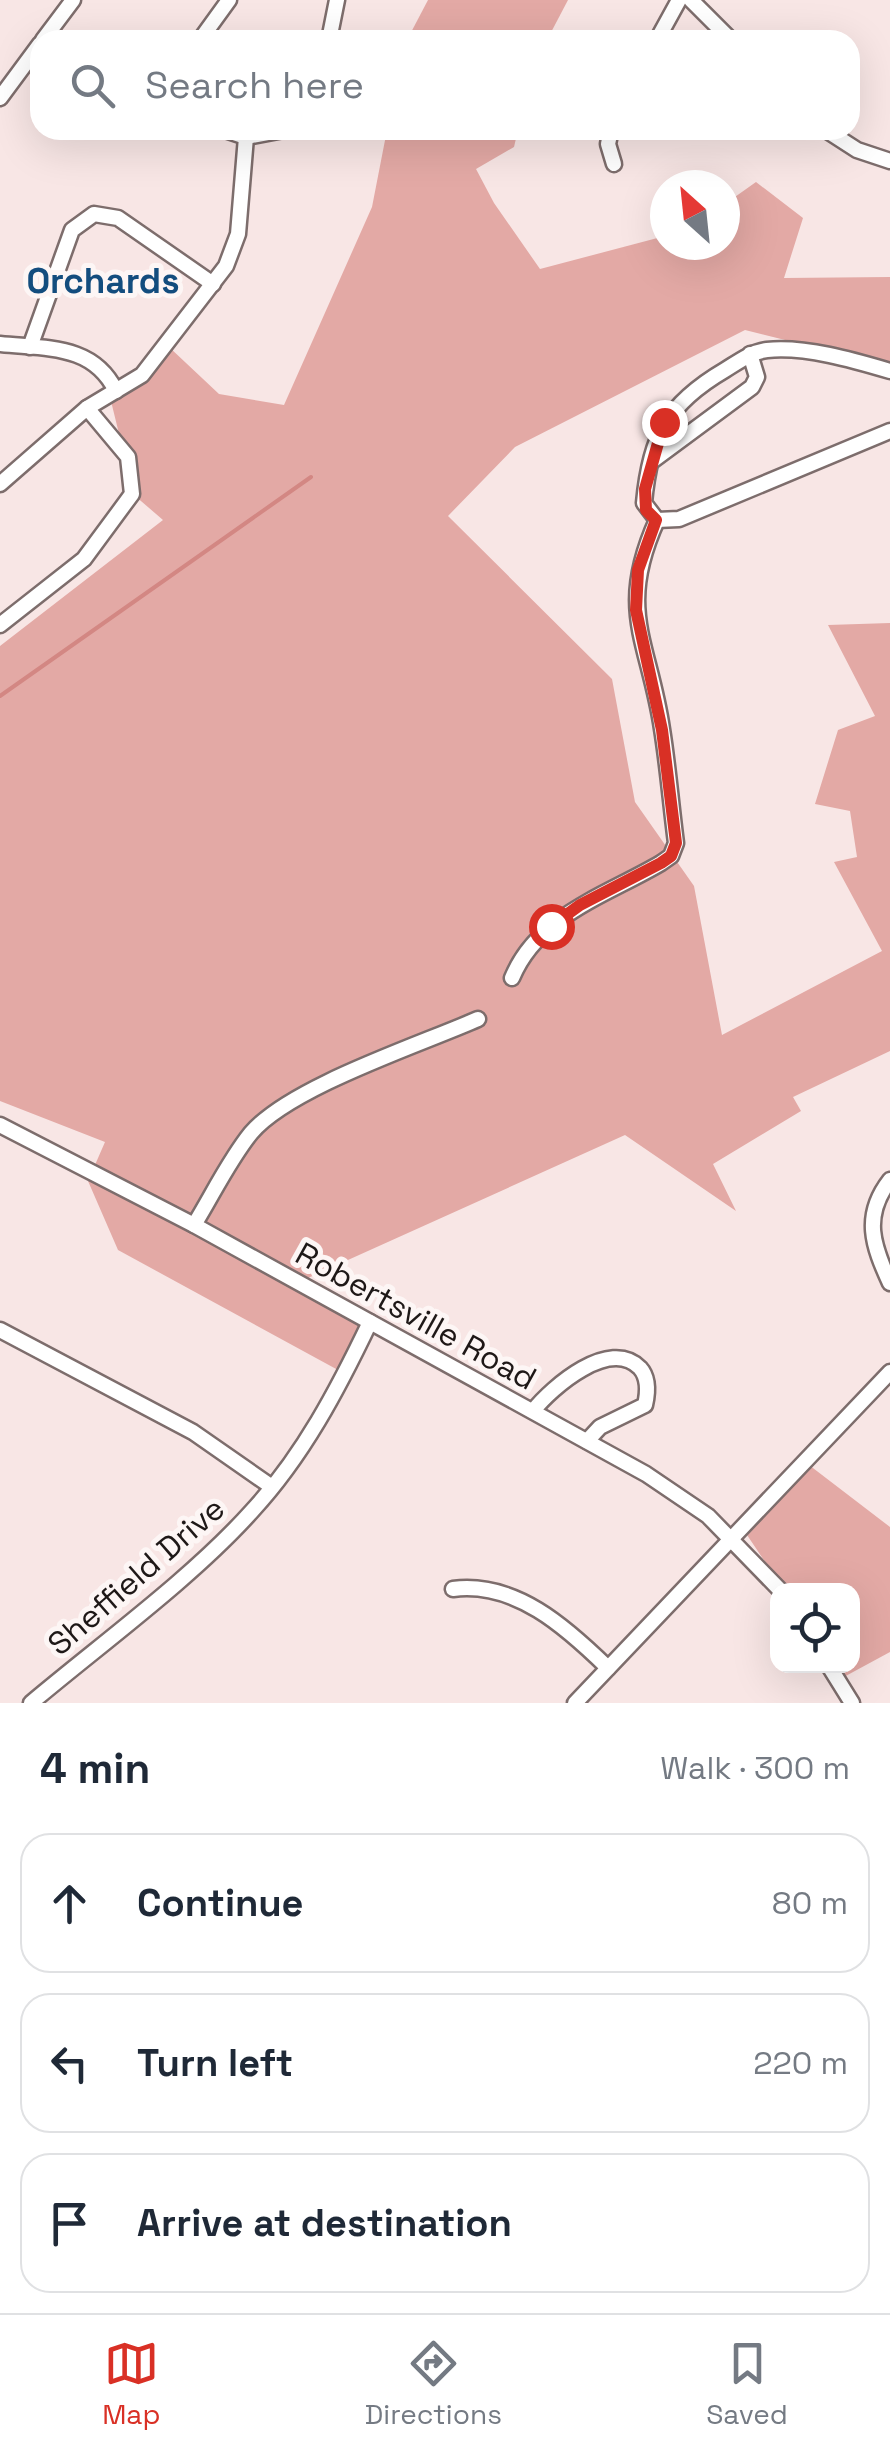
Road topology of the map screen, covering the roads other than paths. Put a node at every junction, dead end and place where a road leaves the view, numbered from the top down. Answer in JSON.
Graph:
{"nodes":[{"id":1,"x":73,"y":0,"type":"edge"},
{"id":2,"x":229,"y":0,"type":"edge"},
{"id":3,"x":337,"y":0,"type":"edge"},
{"id":4,"x":679,"y":0,"type":"edge"},
{"id":5,"x":691,"y":0,"type":"edge"},
{"id":6,"x":51,"y":30,"type":"edge"},
{"id":7,"x":207,"y":30,"type":"edge"},
{"id":8,"x":331,"y":30,"type":"edge"},
{"id":9,"x":662,"y":30,"type":"edge"},
{"id":10,"x":721,"y":30,"type":"edge"},
{"id":11,"x":30,"y":58,"type":"edge"},
{"id":12,"x":0,"y":98,"type":"edge"},
{"id":13,"x":246,"y":140,"type":"edge"},
{"id":14,"x":609,"y":140,"type":"edge"},
{"id":15,"x":842,"y":140,"type":"edge"},
{"id":16,"x":890,"y":161,"type":"edge"},
{"id":17,"x":614,"y":164,"type":"dead end"},
{"id":18,"x":213,"y":284,"type":"junction"},
{"id":19,"x":0,"y":344,"type":"edge"},
{"id":20,"x":30,"y":347,"type":"junction"},
{"id":21,"x":750,"y":354,"type":"junction"},
{"id":22,"x":890,"y":371,"type":"edge"},
{"id":23,"x":111,"y":394,"type":"junction"},
{"id":24,"x":86,"y":408,"type":"junction"},
{"id":25,"x":890,"y":431,"type":"edge"},
{"id":26,"x":652,"y":462,"type":"junction"},
{"id":27,"x":0,"y":484,"type":"edge"},
{"id":28,"x":656,"y":520,"type":"junction"},
{"id":29,"x":0,"y":625,"type":"edge"},
{"id":30,"x":512,"y":978,"type":"dead end"},
{"id":31,"x":478,"y":1019,"type":"dead end"},
{"id":32,"x":0,"y":1125,"type":"edge"},
{"id":33,"x":890,"y":1180,"type":"edge"},
{"id":34,"x":194,"y":1226,"type":"junction"},
{"id":35,"x":890,"y":1283,"type":"edge"},
{"id":36,"x":370,"y":1322,"type":"junction"},
{"id":37,"x":0,"y":1330,"type":"edge"},
{"id":38,"x":890,"y":1372,"type":"edge"},
{"id":39,"x":532,"y":1411,"type":"junction"},
{"id":40,"x":587,"y":1441,"type":"junction"},
{"id":41,"x":272,"y":1487,"type":"junction"},
{"id":42,"x":733,"y":1540,"type":"junction"},
{"id":43,"x":773,"y":1583,"type":"edge"},
{"id":44,"x":453,"y":1590,"type":"dead end"},
{"id":45,"x":608,"y":1668,"type":"junction"},
{"id":46,"x":833,"y":1673,"type":"edge"},
{"id":47,"x":31,"y":1703,"type":"edge"},
{"id":48,"x":574,"y":1703,"type":"edge"},
{"id":49,"x":852,"y":1703,"type":"edge"}],
"edges":[{"from":1,"to":6,"type":"street"},
{"from":2,"to":7,"type":"street"},
{"from":3,"to":8,"type":"street"},
{"from":4,"to":9,"type":"street"},
{"from":5,"to":10,"type":"street"},
{"from":11,"to":12,"type":"street"},
{"from":13,"to":18,"type":"street"},
{"from":14,"to":17,"type":"street"},
{"from":15,"to":16,"type":"street"},
{"from":18,"to":20,"type":"street"},
{"from":18,"to":23,"type":"street"},
{"from":19,"to":20,"type":"street"},
{"from":20,"to":23,"type":"street"},
{"from":21,"to":22,"type":"street"},
{"from":21,"to":26,"type":"street"},
{"from":21,"to":26,"type":"street"},
{"from":23,"to":24,"type":"street"},
{"from":24,"to":27,"type":"street"},
{"from":24,"to":29,"type":"street"},
{"from":25,"to":28,"type":"street"},
{"from":26,"to":28,"type":"street"},
{"from":28,"to":30,"type":"street"},
{"from":31,"to":34,"type":"street"},
{"from":32,"to":34,"type":"street","name":"Robertsville Road"},
{"from":33,"to":35,"type":"street"},
{"from":34,"to":36,"type":"street","name":"Robertsville Road"},
{"from":36,"to":39,"type":"street","name":"Robertsville Road"},
{"from":36,"to":41,"type":"street","name":"Sheffield Drive"},
{"from":37,"to":41,"type":"street","name":"Sheffield Drive"},
{"from":38,"to":42,"type":"street"},
{"from":39,"to":40,"type":"street","name":"Robertsville Road"},
{"from":39,"to":40,"type":"street"},
{"from":40,"to":42,"type":"street","name":"Robertsville Road"},
{"from":41,"to":47,"type":"street","name":"Sheffield Drive"},
{"from":42,"to":43,"type":"street","name":"Robertsville Road"},
{"from":42,"to":45,"type":"street"},
{"from":44,"to":45,"type":"street"},
{"from":45,"to":48,"type":"street"},
{"from":46,"to":49,"type":"street"}]}
